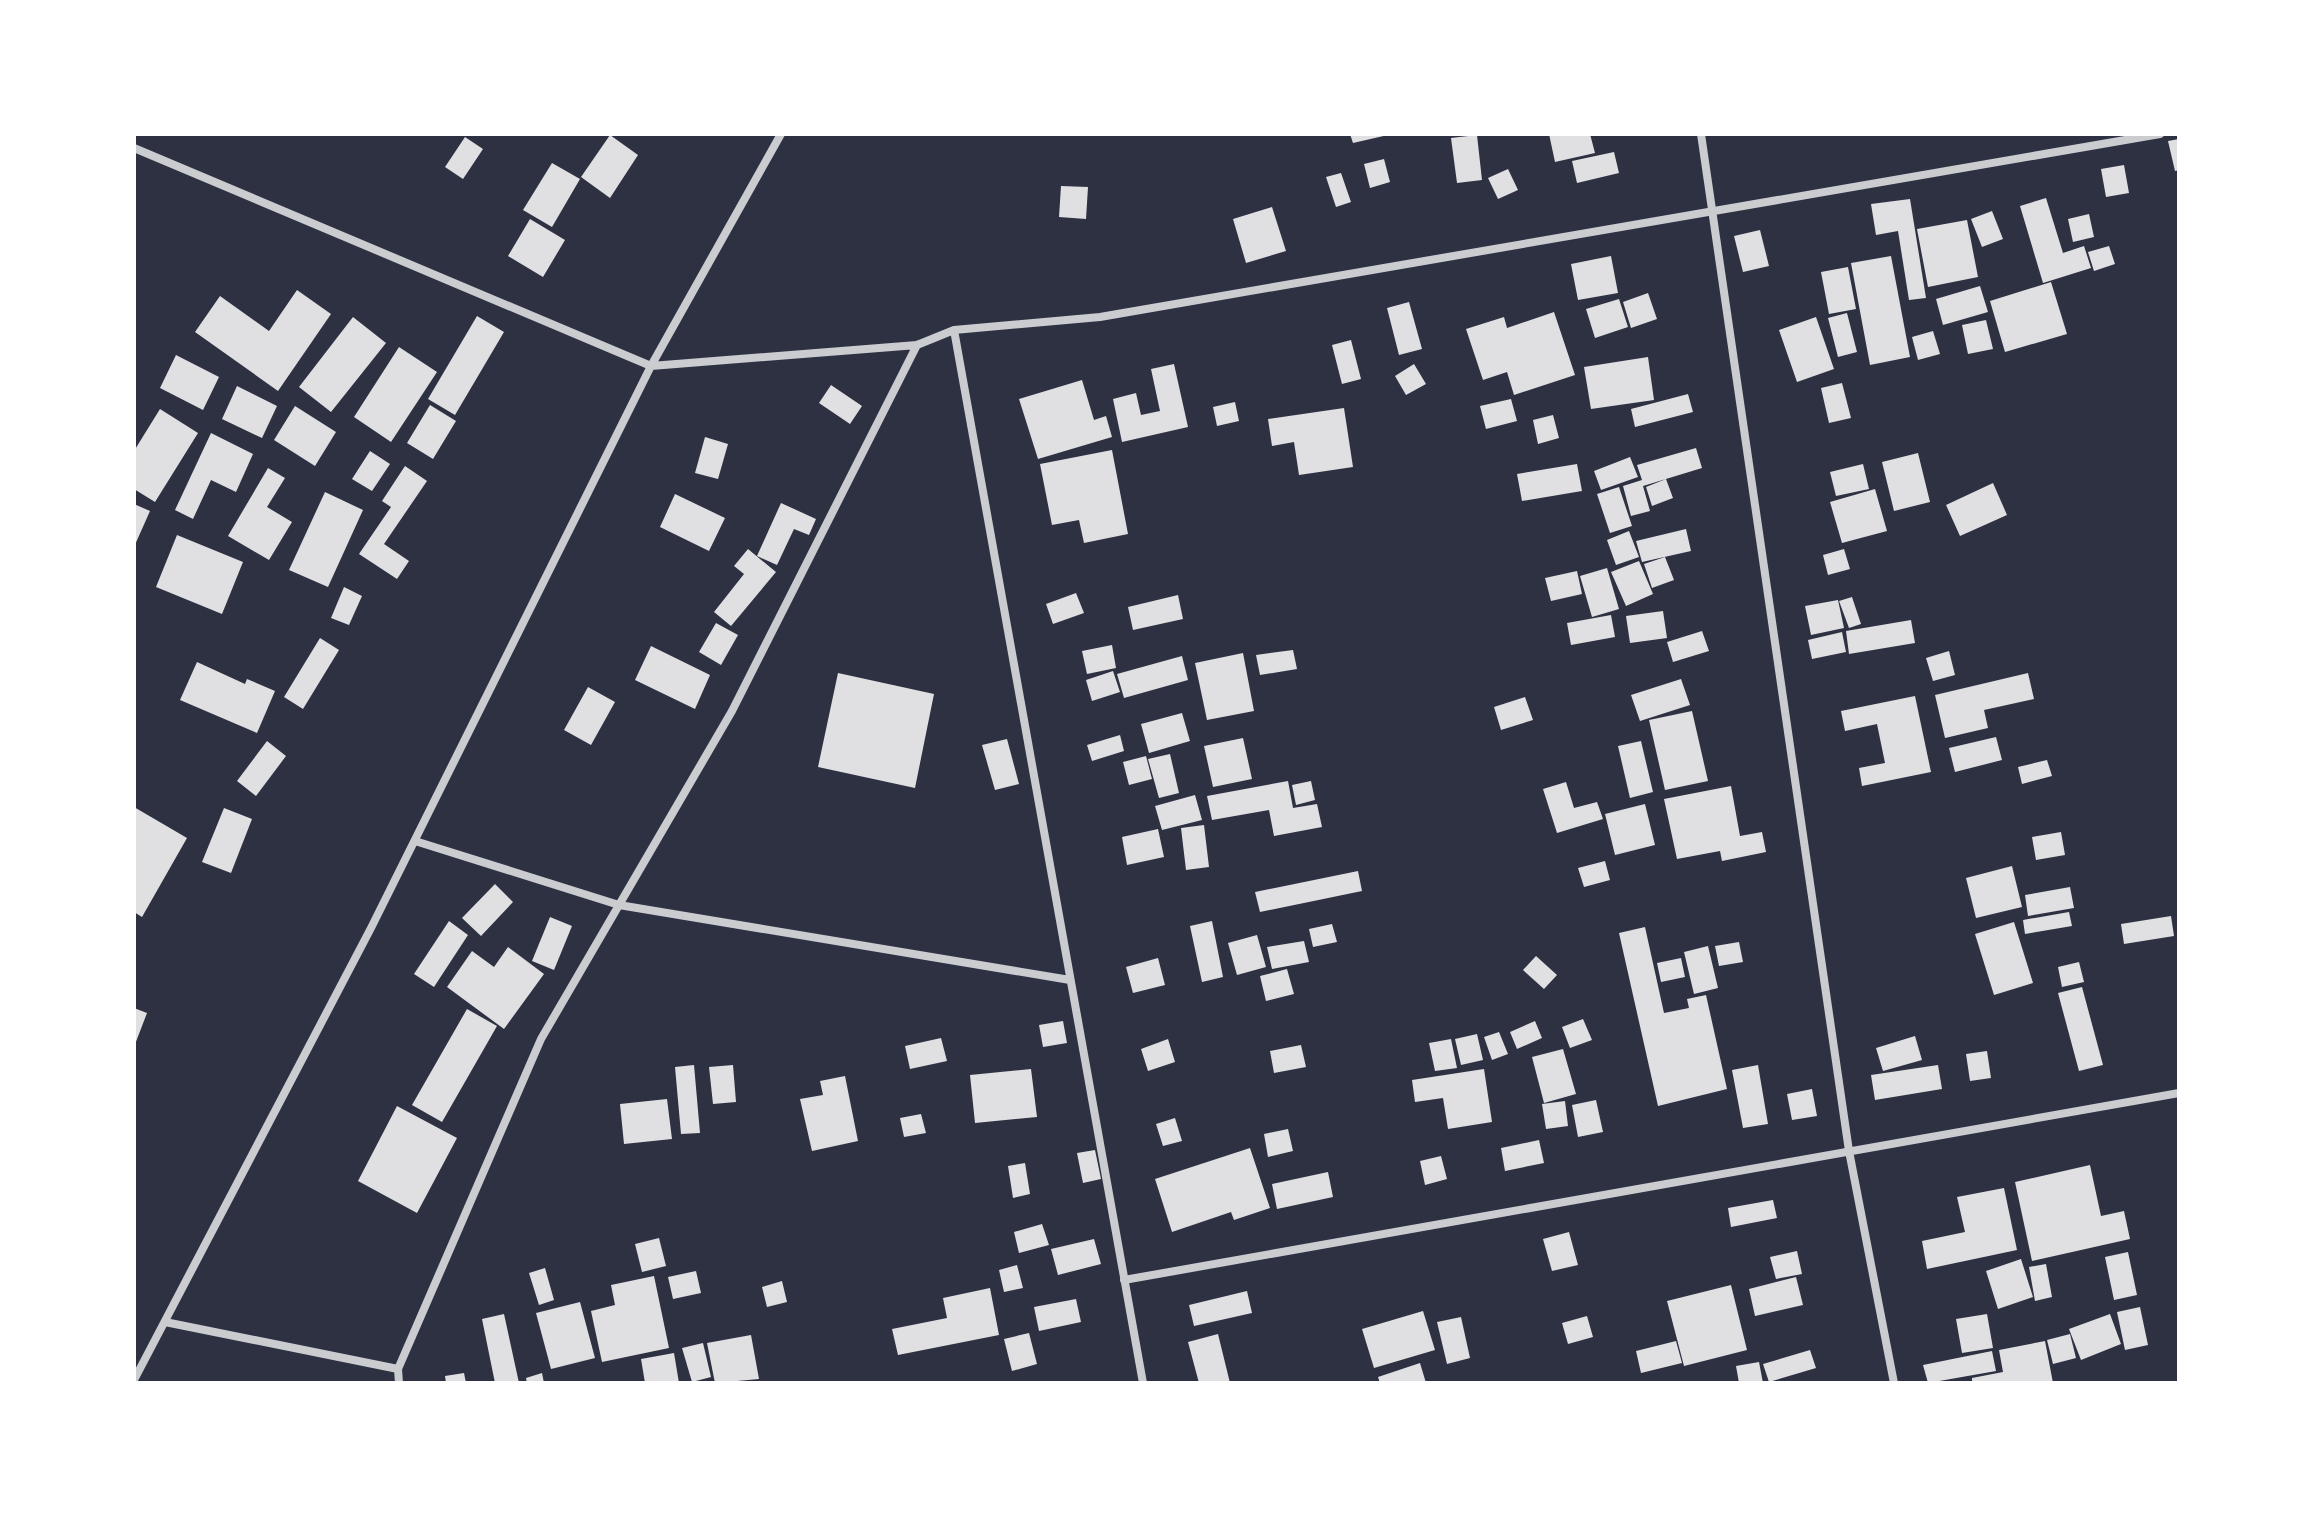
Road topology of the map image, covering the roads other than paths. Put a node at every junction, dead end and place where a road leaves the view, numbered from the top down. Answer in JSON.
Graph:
{"nodes":[{"id":1,"x":781,"y":134,"type":"edge"},
{"id":2,"x":1701,"y":134,"type":"edge"},
{"id":3,"x":2160,"y":134,"type":"edge"},
{"id":4,"x":134,"y":148,"type":"edge"},
{"id":5,"x":1712,"y":212,"type":"junction"},
{"id":6,"x":954,"y":330,"type":"junction"},
{"id":7,"x":917,"y":345,"type":"junction"},
{"id":8,"x":651,"y":366,"type":"junction"},
{"id":9,"x":415,"y":841,"type":"junction"},
{"id":10,"x":619,"y":905,"type":"junction"},
{"id":11,"x":1070,"y":980,"type":"junction"},
{"id":12,"x":2179,"y":1093,"type":"edge"},
{"id":13,"x":1849,"y":1151,"type":"junction"},
{"id":14,"x":1124,"y":1280,"type":"junction"},
{"id":15,"x":165,"y":1322,"type":"junction"},
{"id":16,"x":398,"y":1369,"type":"junction"},
{"id":17,"x":134,"y":1380,"type":"edge"},
{"id":18,"x":399,"y":1383,"type":"edge"},
{"id":19,"x":1143,"y":1383,"type":"edge"},
{"id":20,"x":1894,"y":1383,"type":"edge"}],
"edges":[{"from":1,"to":8,"type":"street"},
{"from":2,"to":5,"type":"street"},
{"from":3,"to":5,"type":"street"},
{"from":4,"to":8,"type":"street"},
{"from":5,"to":6,"type":"street"},
{"from":5,"to":13,"type":"street"},
{"from":6,"to":7,"type":"street"},
{"from":6,"to":11,"type":"street"},
{"from":7,"to":8,"type":"street"},
{"from":7,"to":10,"type":"street"},
{"from":8,"to":9,"type":"street"},
{"from":9,"to":10,"type":"street"},
{"from":9,"to":15,"type":"street"},
{"from":10,"to":11,"type":"street"},
{"from":10,"to":16,"type":"street"},
{"from":11,"to":14,"type":"street"},
{"from":12,"to":13,"type":"street"},
{"from":13,"to":14,"type":"street"},
{"from":13,"to":20,"type":"street"},
{"from":14,"to":19,"type":"street"},
{"from":15,"to":16,"type":"street"},
{"from":15,"to":17,"type":"street"},
{"from":16,"to":18,"type":"street"}]}
